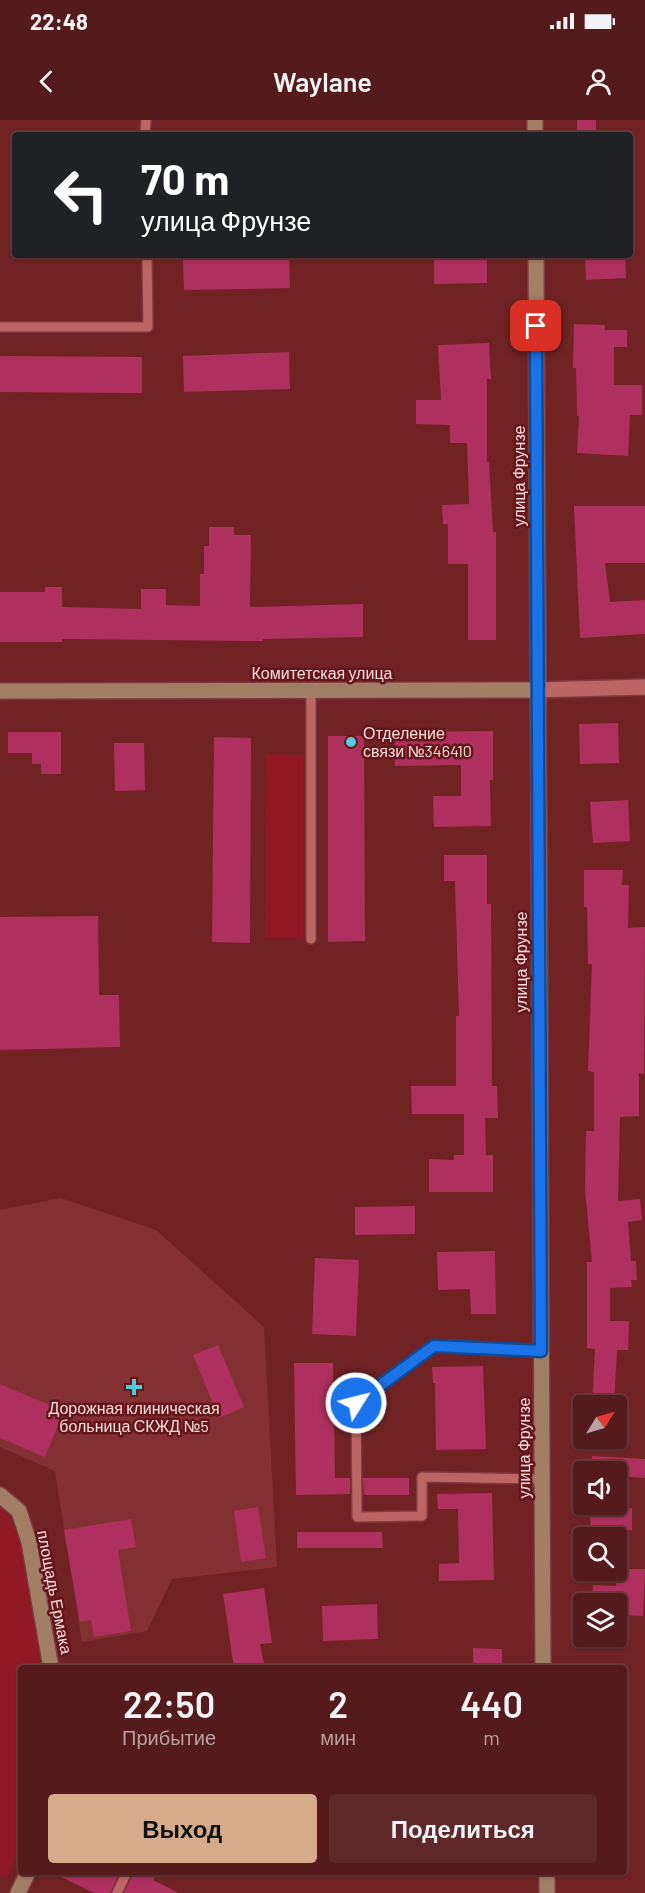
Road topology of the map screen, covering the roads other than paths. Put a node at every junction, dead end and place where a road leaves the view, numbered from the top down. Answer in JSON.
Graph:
{"nodes":[{"id":1,"x":147,"y":258,"type":"edge"},
{"id":2,"x":536,"y":258,"type":"edge"},
{"id":3,"x":0,"y":327,"type":"edge"},
{"id":4,"x":645,"y":687,"type":"edge"},
{"id":5,"x":537,"y":690,"type":"junction"},
{"id":6,"x":0,"y":691,"type":"edge"},
{"id":7,"x":312,"y":692,"type":"junction"},
{"id":8,"x":311,"y":939,"type":"dead end"},
{"id":9,"x":541,"y":1351,"type":"junction"},
{"id":10,"x":542,"y":1479,"type":"junction"},
{"id":11,"x":0,"y":1496,"type":"edge"},
{"id":12,"x":50,"y":1665,"type":"edge"},
{"id":13,"x":543,"y":1665,"type":"edge"},
{"id":14,"x":126,"y":1875,"type":"edge"},
{"id":15,"x":547,"y":1875,"type":"edge"},
{"id":16,"x":117,"y":1893,"type":"edge"},
{"id":17,"x":547,"y":1893,"type":"edge"}],
"edges":[{"from":1,"to":3,"type":"lane"},
{"from":2,"to":5,"type":"street","name":"улица Фрунзе"},
{"from":4,"to":5,"type":"street","name":"Комитетская улица"},
{"from":5,"to":7,"type":"street","name":"Комитетская улица"},
{"from":5,"to":9,"type":"street","name":"улица Фрунзе"},
{"from":6,"to":7,"type":"street","name":"Комитетская улица"},
{"from":7,"to":8,"type":"lane"},
{"from":9,"to":10,"type":"street","name":"улица Фрунзе"},
{"from":9,"to":10,"type":"lane"},
{"from":10,"to":13,"type":"street","name":"улица Фрунзе"},
{"from":11,"to":12,"type":"street","name":"площадь Ермака"},
{"from":14,"to":16,"type":"lane"},
{"from":15,"to":17,"type":"street"}]}
